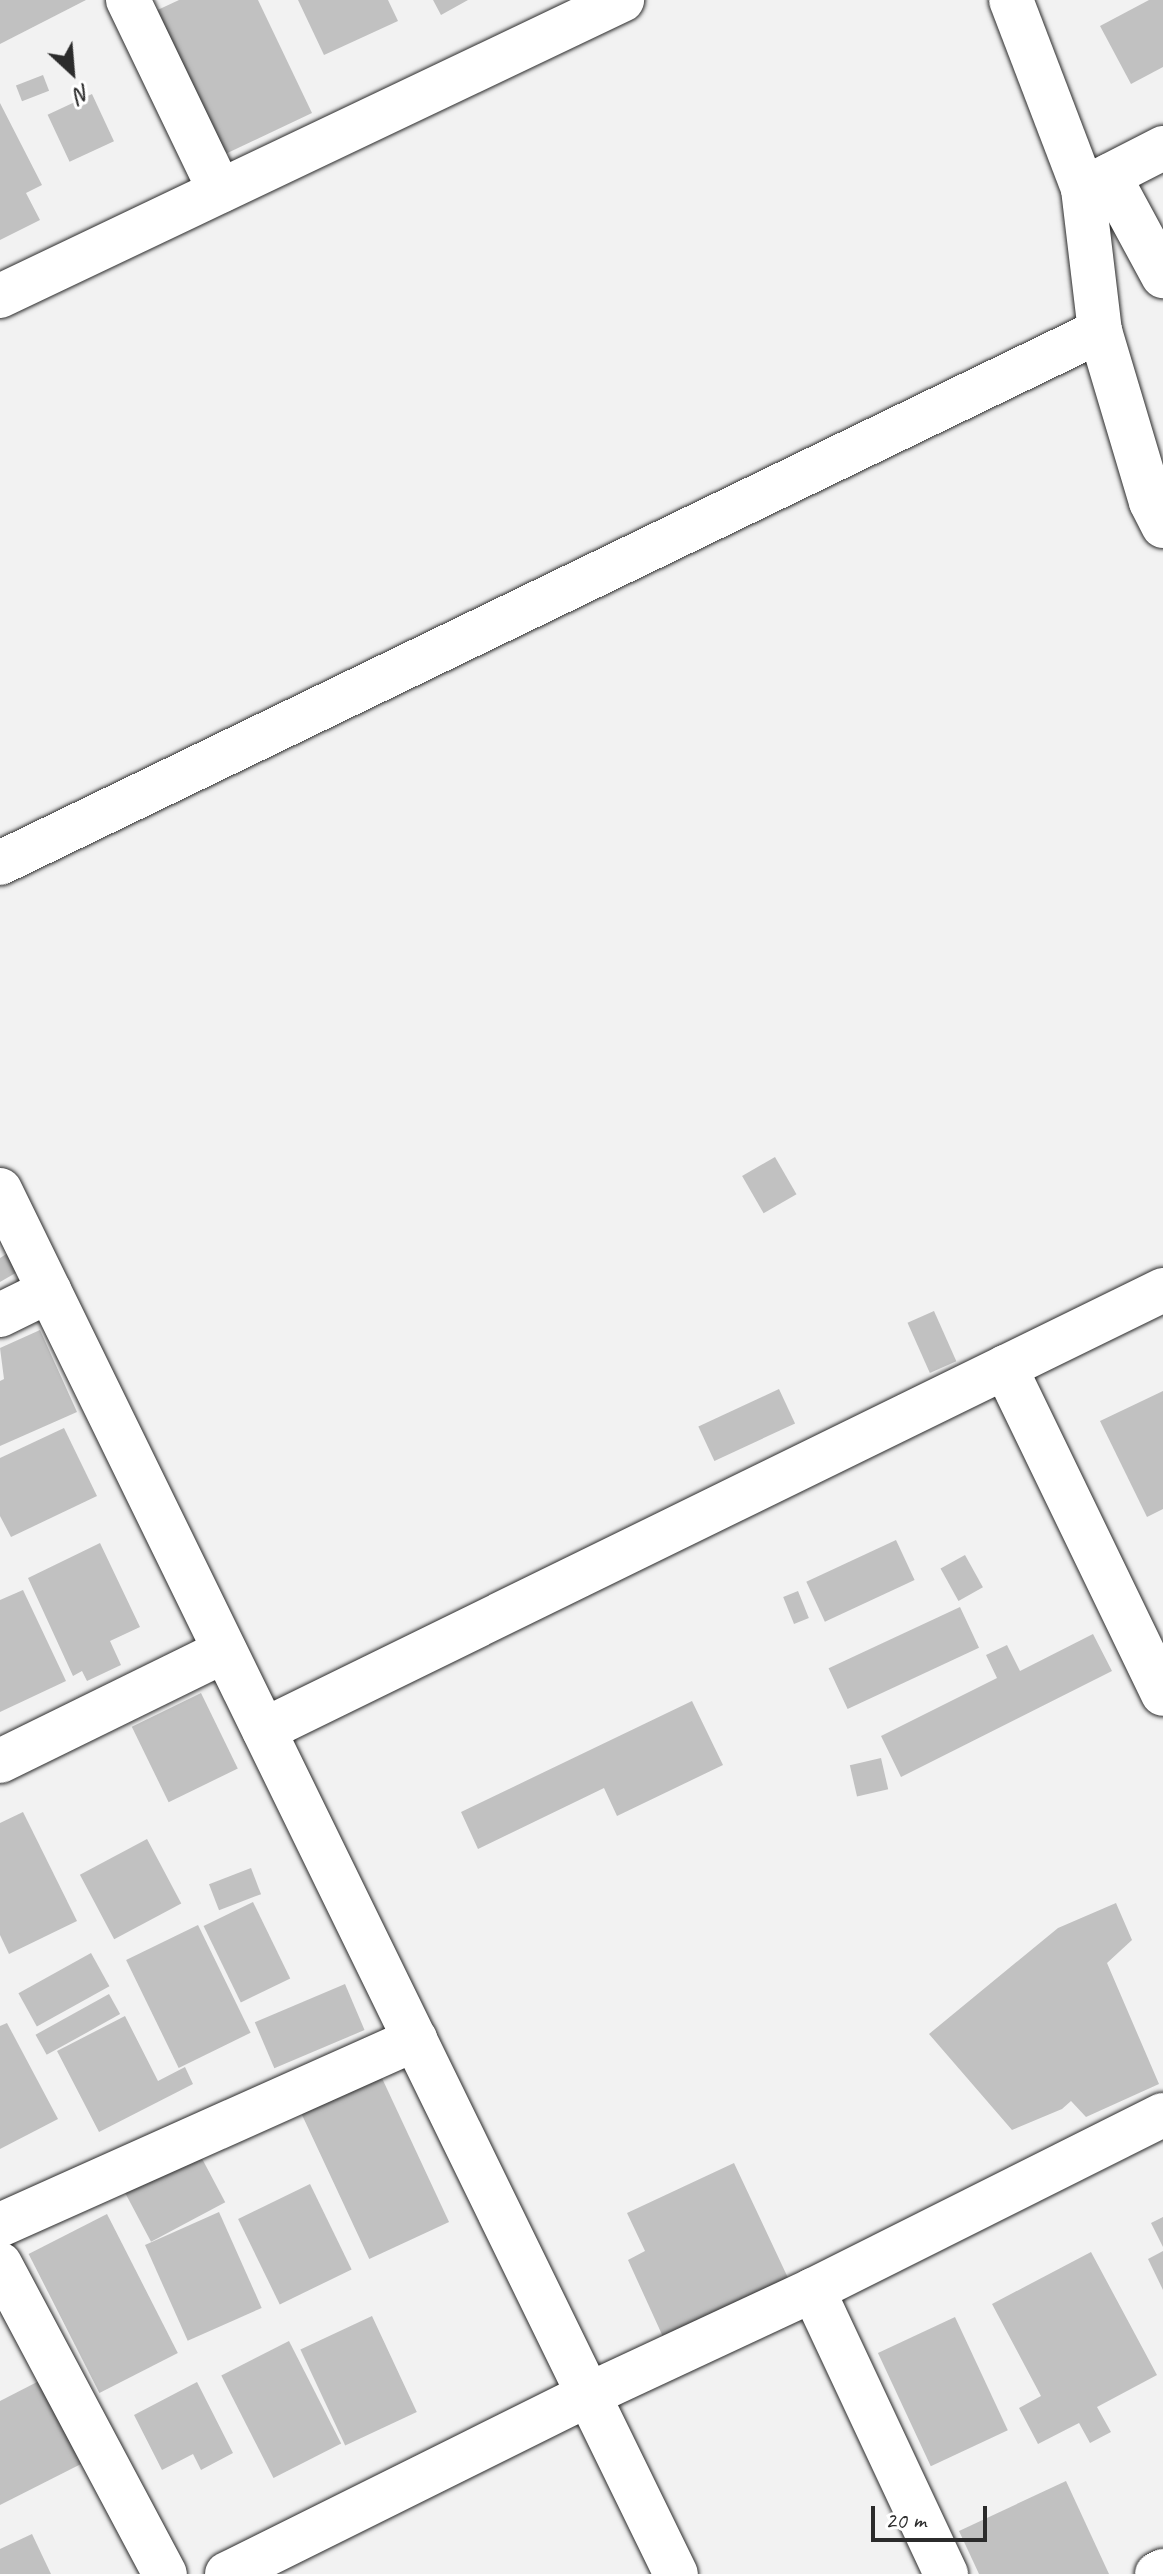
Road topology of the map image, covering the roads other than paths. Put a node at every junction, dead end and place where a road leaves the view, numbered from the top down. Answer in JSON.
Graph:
{"nodes":[{"id":1,"x":128,"y":0,"type":"edge"},
{"id":2,"x":622,"y":0,"type":"edge"},
{"id":3,"x":1011,"y":0,"type":"edge"},
{"id":4,"x":1163,"y":148,"type":"edge"},
{"id":5,"x":1096,"y":182,"type":"junction"},
{"id":6,"x":220,"y":191,"type":"junction"},
{"id":7,"x":1163,"y":276,"type":"edge"},
{"id":8,"x":0,"y":296,"type":"edge"},
{"id":9,"x":1100,"y":331,"type":"junction"},
{"id":10,"x":1163,"y":526,"type":"edge"},
{"id":11,"x":0,"y":863,"type":"edge"},
{"id":12,"x":0,"y":1190,"type":"edge"},
{"id":13,"x":1163,"y":1290,"type":"edge"},
{"id":14,"x":49,"y":1291,"type":"junction"},
{"id":15,"x":0,"y":1315,"type":"edge"},
{"id":16,"x":1005,"y":1367,"type":"junction"},
{"id":17,"x":225,"y":1651,"type":"junction"},
{"id":18,"x":1163,"y":1694,"type":"edge"},
{"id":19,"x":264,"y":1730,"type":"junction"},
{"id":20,"x":0,"y":1761,"type":"edge"},
{"id":21,"x":415,"y":2039,"type":"junction"},
{"id":22,"x":1163,"y":2115,"type":"edge"},
{"id":23,"x":0,"y":2225,"type":"edge"},
{"id":24,"x":0,"y":2264,"type":"edge"},
{"id":25,"x":813,"y":2290,"type":"junction"},
{"id":26,"x":588,"y":2395,"type":"junction"},
{"id":27,"x":246,"y":2570,"type":"edge"},
{"id":28,"x":1163,"y":2571,"type":"edge"},
{"id":29,"x":165,"y":2574,"type":"edge"},
{"id":30,"x":676,"y":2574,"type":"edge"},
{"id":31,"x":946,"y":2574,"type":"edge"},
{"id":32,"x":1157,"y":2574,"type":"edge"}],
"edges":[{"from":1,"to":6,"type":"street"},
{"from":2,"to":6,"type":"street"},
{"from":3,"to":5,"type":"street"},
{"from":4,"to":5,"type":"street"},
{"from":5,"to":7,"type":"street"},
{"from":5,"to":9,"type":"street"},
{"from":6,"to":8,"type":"street"},
{"from":9,"to":10,"type":"street"},
{"from":9,"to":11,"type":"street"},
{"from":12,"to":14,"type":"street"},
{"from":13,"to":16,"type":"street"},
{"from":14,"to":15,"type":"street"},
{"from":14,"to":17,"type":"street"},
{"from":16,"to":18,"type":"street"},
{"from":16,"to":19,"type":"street"},
{"from":17,"to":19,"type":"street"},
{"from":17,"to":20,"type":"street"},
{"from":19,"to":21,"type":"street"},
{"from":21,"to":23,"type":"street"},
{"from":21,"to":26,"type":"street"},
{"from":22,"to":25,"type":"street"},
{"from":24,"to":29,"type":"street"},
{"from":25,"to":26,"type":"street"},
{"from":25,"to":31,"type":"street"},
{"from":26,"to":27,"type":"street"},
{"from":26,"to":30,"type":"street"},
{"from":28,"to":32,"type":"street"}]}
